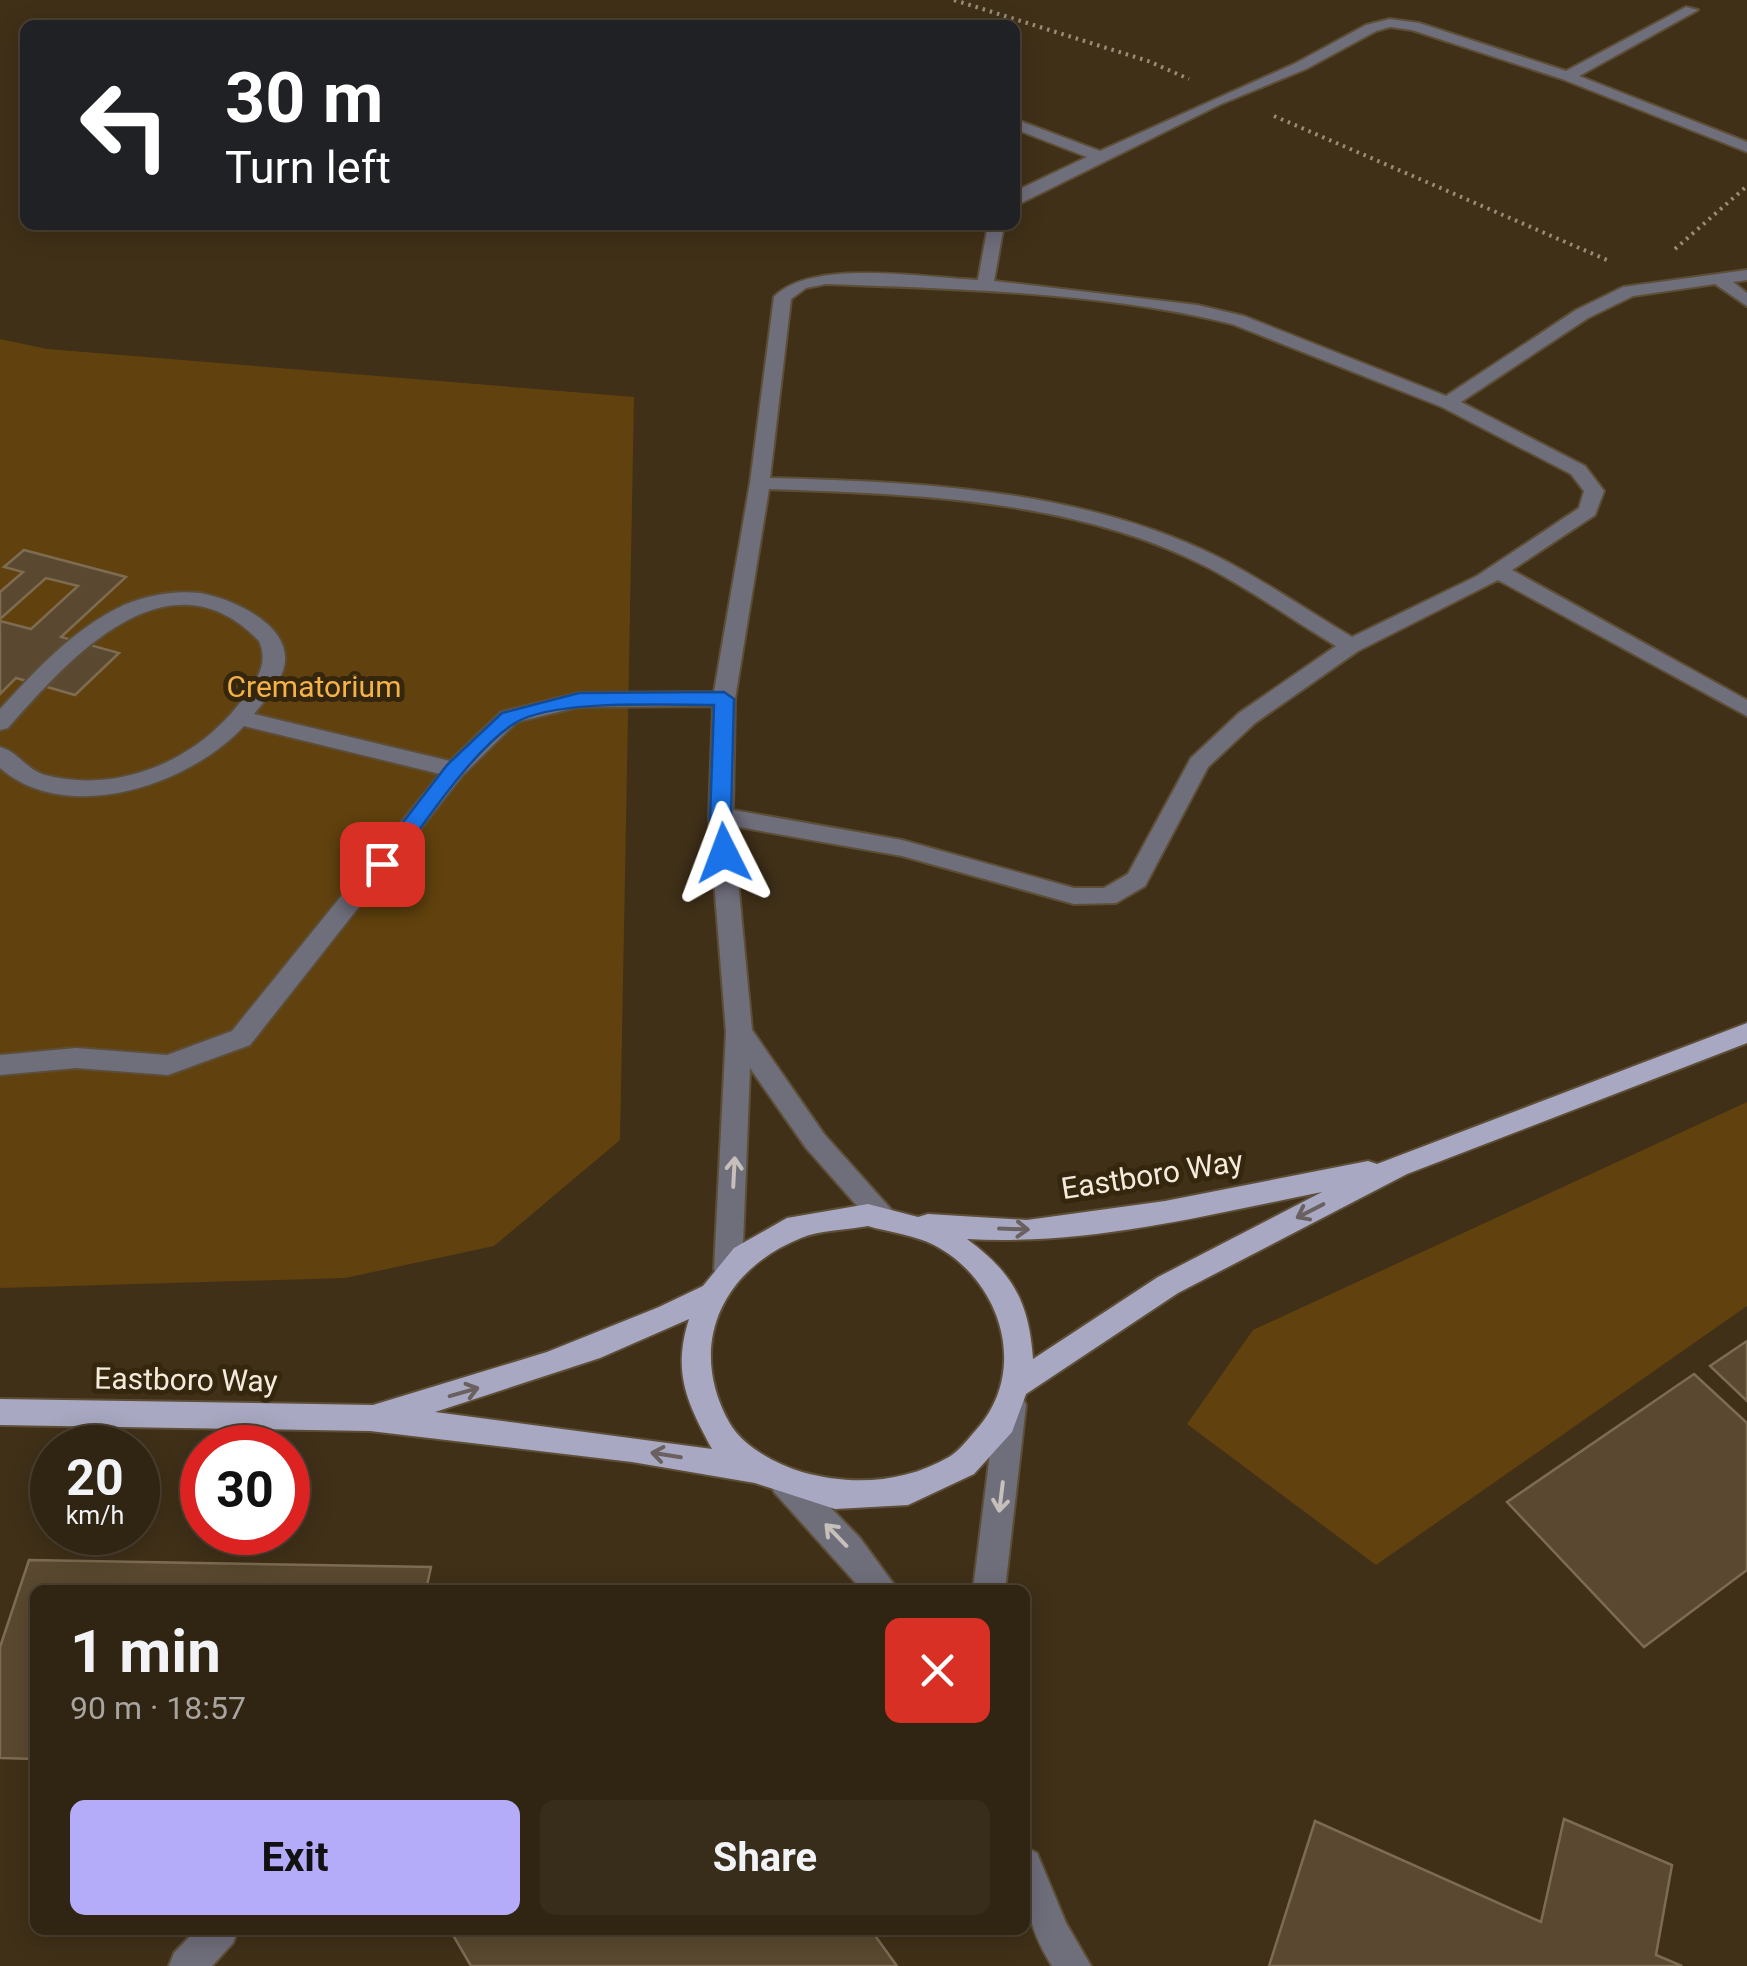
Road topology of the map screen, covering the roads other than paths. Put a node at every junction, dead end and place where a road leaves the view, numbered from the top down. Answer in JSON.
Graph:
{"nodes":[{"id":1,"x":1692,"y":10,"type":"dead end"},
{"id":2,"x":1567,"y":76,"type":"junction"},
{"id":3,"x":1020,"y":126,"type":"edge"},
{"id":4,"x":1747,"y":147,"type":"edge"},
{"id":5,"x":1100,"y":156,"type":"junction"},
{"id":6,"x":1020,"y":198,"type":"edge"},
{"id":7,"x":995,"y":230,"type":"edge"},
{"id":8,"x":1747,"y":275,"type":"edge"},
{"id":9,"x":1718,"y":278,"type":"junction"},
{"id":10,"x":984,"y":285,"type":"junction"},
{"id":11,"x":1747,"y":302,"type":"edge"},
{"id":12,"x":1448,"y":402,"type":"junction"},
{"id":13,"x":760,"y":483,"type":"junction"},
{"id":14,"x":1498,"y":571,"type":"junction"},
{"id":15,"x":1351,"y":646,"type":"junction"},
{"id":16,"x":724,"y":699,"type":"junction"},
{"id":17,"x":1747,"y":708,"type":"edge"},
{"id":18,"x":241,"y":718,"type":"junction"},
{"id":19,"x":0,"y":723,"type":"edge"},
{"id":20,"x":0,"y":754,"type":"edge"},
{"id":21,"x":455,"y":770,"type":"junction"},
{"id":22,"x":721,"y":818,"type":"junction"},
{"id":23,"x":740,"y":1032,"type":"junction"},
{"id":24,"x":1747,"y":1033,"type":"edge"},
{"id":25,"x":0,"y":1065,"type":"edge"},
{"id":26,"x":1397,"y":1166,"type":"junction"},
{"id":27,"x":884,"y":1217,"type":"junction"},
{"id":28,"x":917,"y":1224,"type":"junction"},
{"id":29,"x":728,"y":1269,"type":"junction"},
{"id":30,"x":708,"y":1296,"type":"junction"},
{"id":31,"x":1015,"y":1394,"type":"junction"},
{"id":32,"x":0,"y":1412,"type":"edge"},
{"id":33,"x":370,"y":1418,"type":"junction"},
{"id":34,"x":774,"y":1476,"type":"junction"},
{"id":35,"x":877,"y":1585,"type":"edge"},
{"id":36,"x":990,"y":1585,"type":"edge"},
{"id":37,"x":1030,"y":1878,"type":"edge"},
{"id":38,"x":215,"y":1935,"type":"edge"},
{"id":39,"x":187,"y":1966,"type":"edge"},
{"id":40,"x":1072,"y":1966,"type":"edge"}],
"edges":[{"from":1,"to":2,"type":"street"},
{"from":2,"to":4,"type":"street"},
{"from":2,"to":5,"type":"street"},
{"from":3,"to":5,"type":"street"},
{"from":5,"to":6,"type":"street"},
{"from":7,"to":10,"type":"street"},
{"from":8,"to":9,"type":"street"},
{"from":9,"to":11,"type":"street"},
{"from":9,"to":12,"type":"street"},
{"from":10,"to":12,"type":"street"},
{"from":10,"to":13,"type":"street"},
{"from":12,"to":14,"type":"street"},
{"from":13,"to":15,"type":"street"},
{"from":13,"to":16,"type":"street"},
{"from":14,"to":15,"type":"street"},
{"from":14,"to":17,"type":"street"},
{"from":15,"to":22,"type":"street"},
{"from":16,"to":21,"type":"street"},
{"from":16,"to":22,"type":"street"},
{"from":18,"to":19,"type":"street"},
{"from":18,"to":20,"type":"street"},
{"from":18,"to":21,"type":"street"},
{"from":21,"to":25,"type":"street"},
{"from":22,"to":23,"type":"street"},
{"from":23,"to":27,"type":"street"},
{"from":29,"to":23,"type":"street","one_way":true},
{"from":24,"to":26,"type":"main road","name":"Eastboro Way"},
{"from":28,"to":26,"type":"main road","name":"Eastboro Way","one_way":true},
{"from":26,"to":31,"type":"main road","name":"Eastboro Way","one_way":true},
{"from":27,"to":28,"type":"main road"},
{"from":27,"to":29,"type":"main road"},
{"from":28,"to":31,"type":"main road"},
{"from":29,"to":30,"type":"main road"},
{"from":33,"to":30,"type":"main road","name":"Eastboro Way","one_way":true},
{"from":30,"to":34,"type":"main road"},
{"from":31,"to":34,"type":"main road"},
{"from":31,"to":36,"type":"street","one_way":true},
{"from":32,"to":33,"type":"main road","name":"Eastboro Way"},
{"from":34,"to":33,"type":"main road","name":"Eastboro Way","one_way":true},
{"from":35,"to":34,"type":"street","one_way":true},
{"from":37,"to":40,"type":"street"},
{"from":38,"to":39,"type":"street"}]}
